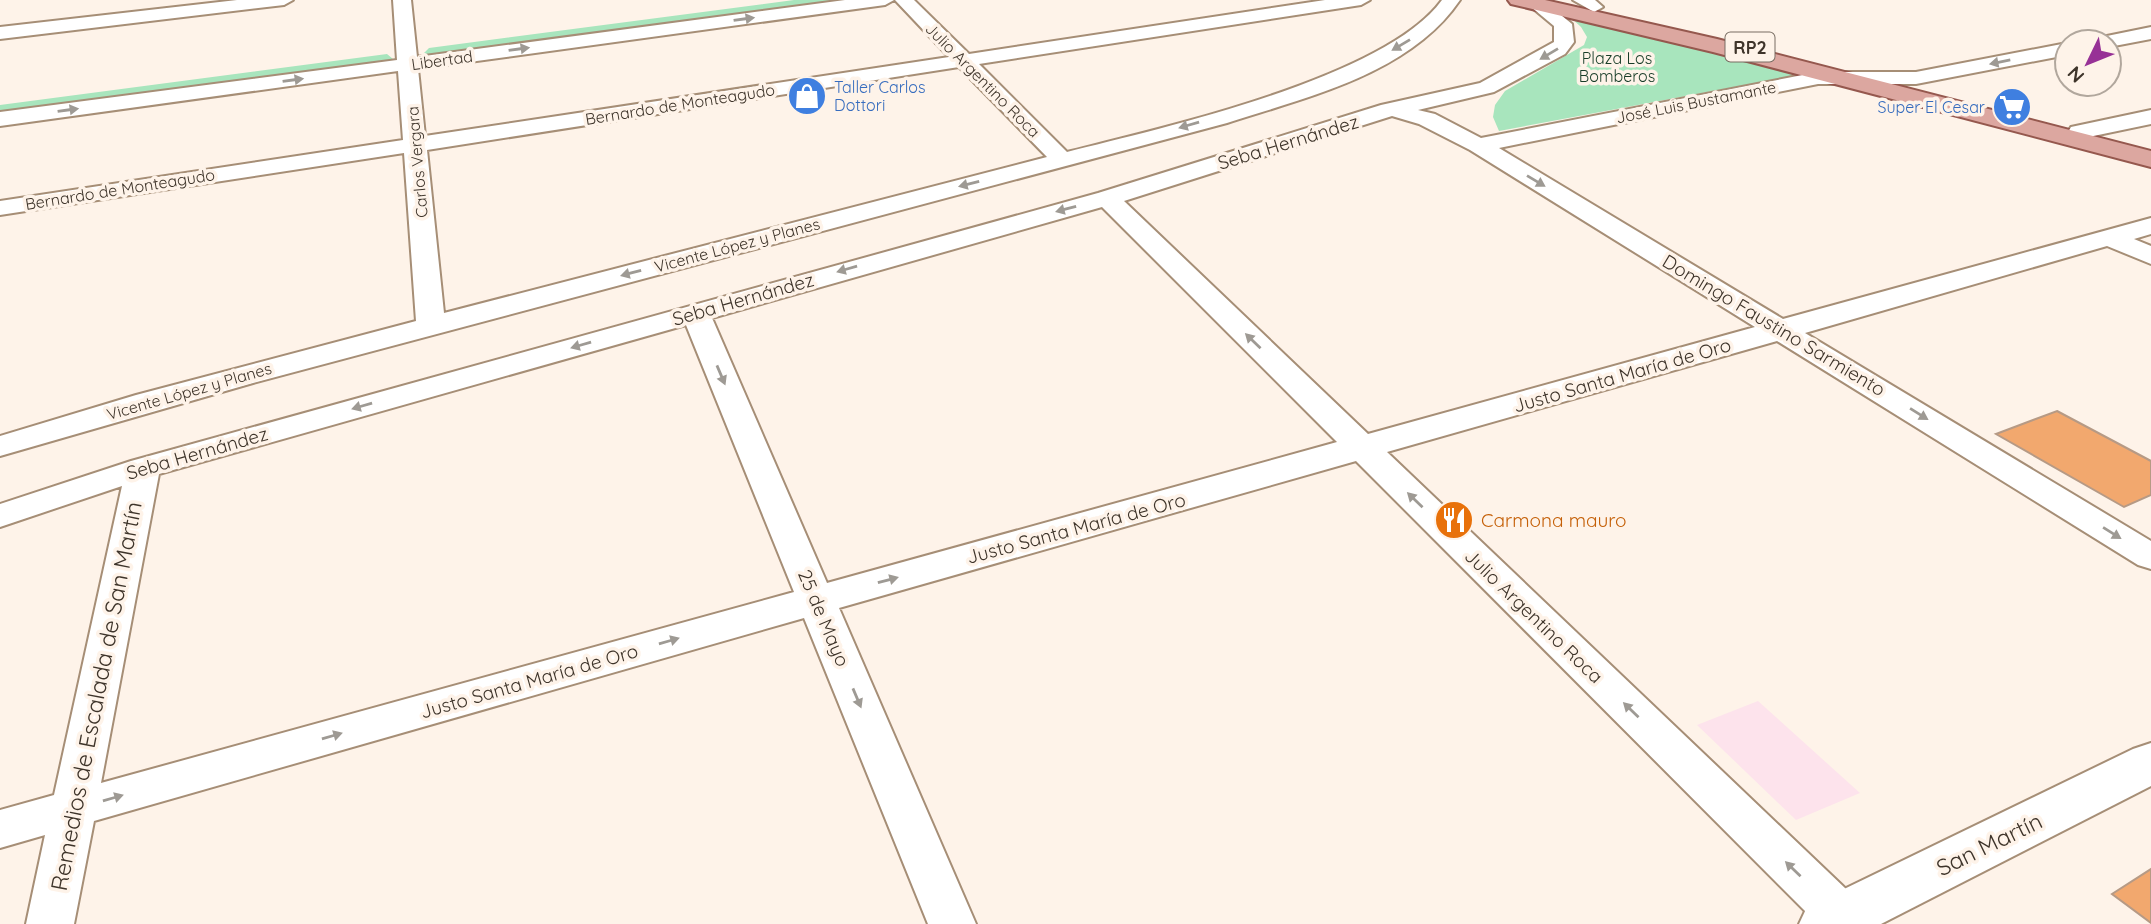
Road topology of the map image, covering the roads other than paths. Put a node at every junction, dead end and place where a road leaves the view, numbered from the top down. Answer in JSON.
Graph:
{"nodes":[{"id":1,"x":284,"y":0,"type":"edge"},
{"id":2,"x":402,"y":0,"type":"edge"},
{"id":3,"x":768,"y":0,"type":"edge"},
{"id":4,"x":885,"y":0,"type":"edge"},
{"id":5,"x":904,"y":0,"type":"edge"},
{"id":6,"x":1361,"y":0,"type":"edge"},
{"id":7,"x":1451,"y":0,"type":"edge"},
{"id":8,"x":1518,"y":0,"type":"edge"},
{"id":9,"x":1566,"y":0,"type":"edge"},
{"id":10,"x":1588,"y":4,"type":"edge"},
{"id":11,"x":1539,"y":6,"type":"junction"},
{"id":12,"x":0,"y":33,"type":"edge"},
{"id":13,"x":2147,"y":36,"type":"edge"},
{"id":14,"x":2123,"y":39,"type":"edge"},
{"id":15,"x":2053,"y":52,"type":"edge"},
{"id":16,"x":407,"y":56,"type":"junction"},
{"id":17,"x":964,"y":61,"type":"junction"},
{"id":18,"x":1839,"y":78,"type":"junction"},
{"id":19,"x":1874,"y":78,"type":"junction"},
{"id":20,"x":1912,"y":83,"type":"junction"},
{"id":21,"x":1487,"y":88,"type":"junction"},
{"id":22,"x":0,"y":100,"type":"edge"},
{"id":23,"x":1932,"y":102,"type":"junction"},
{"id":24,"x":1389,"y":110,"type":"junction"},
{"id":25,"x":2151,"y":117,"type":"edge"},
{"id":26,"x":0,"y":119,"type":"edge"},
{"id":27,"x":2079,"y":132,"type":"junction"},
{"id":28,"x":415,"y":144,"type":"junction"},
{"id":29,"x":1478,"y":145,"type":"junction"},
{"id":30,"x":2151,"y":151,"type":"edge"},
{"id":31,"x":2151,"y":159,"type":"edge"},
{"id":32,"x":1062,"y":160,"type":"junction"},
{"id":33,"x":1107,"y":198,"type":"junction"},
{"id":34,"x":0,"y":208,"type":"edge"},
{"id":35,"x":2151,"y":226,"type":"edge"},
{"id":36,"x":2110,"y":238,"type":"junction"},
{"id":37,"x":2151,"y":256,"type":"edge"},
{"id":38,"x":695,"y":312,"type":"junction"},
{"id":39,"x":431,"y":324,"type":"junction"},
{"id":40,"x":1781,"y":329,"type":"junction"},
{"id":41,"x":0,"y":446,"type":"edge"},
{"id":42,"x":1363,"y":449,"type":"junction"},
{"id":43,"x":143,"y":468,"type":"junction"},
{"id":44,"x":0,"y":516,"type":"edge"},
{"id":45,"x":2151,"y":557,"type":"edge"},
{"id":46,"x":816,"y":600,"type":"junction"},
{"id":47,"x":2151,"y":763,"type":"edge"},
{"id":48,"x":74,"y":808,"type":"junction"},
{"id":49,"x":0,"y":829,"type":"edge"},
{"id":50,"x":1840,"y":922,"type":"edge"},
{"id":51,"x":50,"y":924,"type":"edge"},
{"id":52,"x":952,"y":924,"type":"edge"}],
"edges":[{"from":1,"to":12,"type":"street"},
{"from":2,"to":16,"type":"street","name":"Carlos Vergara"},
{"from":3,"to":16,"type":"street","name":"Libertad"},
{"from":16,"to":4,"type":"street","name":"Libertad","one_way":true},
{"from":5,"to":17,"type":"street","name":"Julio Argentino Roca"},
{"from":6,"to":17,"type":"street","name":"Bernardo de Monteagudo"},
{"from":7,"to":32,"type":"street","name":"Vicente López y Planes","one_way":true},
{"from":8,"to":11,"type":"main road","number":"RP2"},
{"from":9,"to":10,"type":"main road","number":"RP2"},
{"from":10,"to":19,"type":"main road","number":"RP2"},
{"from":11,"to":18,"type":"main road","number":"RP2"},
{"from":11,"to":21,"type":"street","name":"Seba Hernández","one_way":true},
{"from":13,"to":14,"type":"street"},
{"from":15,"to":20,"type":"street","one_way":true},
{"from":16,"to":22,"type":"street","name":"Libertad"},
{"from":26,"to":16,"type":"street","name":"Libertad","one_way":true},
{"from":16,"to":28,"type":"street","name":"Carlos Vergara"},
{"from":17,"to":28,"type":"street","name":"Bernardo de Monteagudo"},
{"from":17,"to":32,"type":"street","name":"Julio Argentino Roca"},
{"from":18,"to":19,"type":"street","name":"José Luis Bustamante"},
{"from":18,"to":23,"type":"main road","number":"RP2"},
{"from":18,"to":29,"type":"street","name":"José Luis Bustamante"},
{"from":19,"to":20,"type":"main road","number":"RP2"},
{"from":20,"to":23,"type":"street"},
{"from":20,"to":27,"type":"main road","number":"RP2"},
{"from":21,"to":24,"type":"street","name":"Seba Hernández"},
{"from":21,"to":29,"type":"street","name":"Seba Hernández"},
{"from":23,"to":31,"type":"main road","number":"RP2"},
{"from":24,"to":29,"type":"street","name":"Domingo Faustino Sarmiento"},
{"from":24,"to":33,"type":"street","name":"Seba Hernández"},
{"from":25,"to":27,"type":"street"},
{"from":27,"to":30,"type":"main road","number":"RP2"},
{"from":28,"to":34,"type":"street","name":"Bernardo de Monteagudo"},
{"from":28,"to":39,"type":"street","name":"Carlos Vergara"},
{"from":29,"to":40,"type":"street","name":"Domingo Faustino Sarmiento","one_way":true},
{"from":32,"to":39,"type":"street","name":"Vicente López y Planes","one_way":true},
{"from":33,"to":38,"type":"street","name":"Seba Hernández","one_way":true},
{"from":42,"to":33,"type":"street","name":"Julio Argentino Roca","one_way":true},
{"from":35,"to":36,"type":"street","name":"Justo Santa María de Oro"},
{"from":36,"to":37,"type":"street"},
{"from":36,"to":40,"type":"street","name":"Justo Santa María de Oro"},
{"from":38,"to":43,"type":"street","name":"Seba Hernández","one_way":true},
{"from":38,"to":46,"type":"street","name":"25 de Mayo","one_way":true},
{"from":39,"to":41,"type":"street","name":"Vicente López y Planes"},
{"from":40,"to":42,"type":"street","name":"Justo Santa María de Oro"},
{"from":40,"to":45,"type":"street","name":"Domingo Faustino Sarmiento","one_way":true},
{"from":46,"to":42,"type":"street","name":"Justo Santa María de Oro","one_way":true},
{"from":50,"to":42,"type":"street","name":"Julio Argentino Roca","one_way":true},
{"from":43,"to":44,"type":"street","name":"Seba Hernández"},
{"from":43,"to":48,"type":"street","name":"Remedios de Escalada de San Martín"},
{"from":48,"to":46,"type":"street","name":"Justo Santa María de Oro","one_way":true},
{"from":46,"to":52,"type":"street","name":"25 de Mayo","one_way":true},
{"from":47,"to":50,"type":"main road","name":"San Martín"},
{"from":48,"to":49,"type":"street","name":"Justo Santa María de Oro"},
{"from":48,"to":51,"type":"street","name":"Remedios de Escalada de San Martín"}]}
